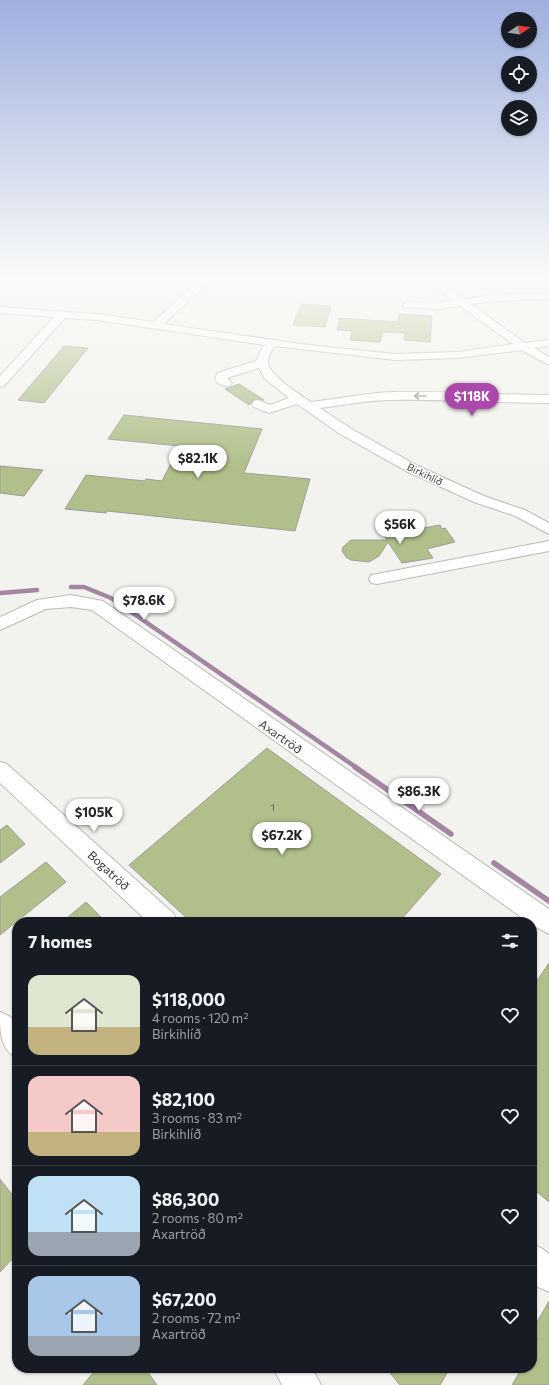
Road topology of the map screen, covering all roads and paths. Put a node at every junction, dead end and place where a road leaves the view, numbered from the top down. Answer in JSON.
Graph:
{"nodes":[{"id":1,"x":40,"y":339,"type":"edge"},
{"id":2,"x":248,"y":339,"type":"edge"},
{"id":3,"x":305,"y":339,"type":"edge"},
{"id":4,"x":512,"y":339,"type":"edge"},
{"id":5,"x":271,"y":342,"type":"junction"},
{"id":6,"x":549,"y":343,"type":"edge"},
{"id":7,"x":304,"y":347,"type":"junction"},
{"id":8,"x":524,"y":347,"type":"junction"},
{"id":9,"x":549,"y":362,"type":"edge"},
{"id":10,"x":262,"y":363,"type":"junction"},
{"id":11,"x":0,"y":383,"type":"edge"},
{"id":12,"x":226,"y":383,"type":"dead end"},
{"id":13,"x":549,"y":399,"type":"edge"},
{"id":14,"x":303,"y":403,"type":"junction"},
{"id":15,"x":258,"y":404,"type":"dead end"},
{"id":16,"x":549,"y":529,"type":"edge"},
{"id":17,"x":549,"y":546,"type":"edge"},
{"id":18,"x":377,"y":579,"type":"dead end"},
{"id":19,"x":0,"y":624,"type":"edge"},
{"id":20,"x":0,"y":770,"type":"edge"},
{"id":21,"x":160,"y":917,"type":"edge"},
{"id":22,"x":531,"y":917,"type":"edge"},
{"id":23,"x":0,"y":1025,"type":"edge"},
{"id":24,"x":12,"y":1039,"type":"edge"},
{"id":25,"x":537,"y":1265,"type":"edge"},
{"id":26,"x":549,"y":1276,"type":"edge"},
{"id":27,"x":294,"y":1373,"type":"edge"},
{"id":28,"x":304,"y":1385,"type":"edge"}],
"edges":[{"from":1,"to":11,"type":"street"},
{"from":2,"to":5,"type":"street"},
{"from":3,"to":7,"type":"street"},
{"from":4,"to":8,"type":"street"},
{"from":5,"to":7,"type":"street"},
{"from":5,"to":10,"type":"street"},
{"from":6,"to":8,"type":"street"},
{"from":7,"to":8,"type":"street"},
{"from":8,"to":9,"type":"street"},
{"from":10,"to":12,"type":"street"},
{"from":10,"to":14,"type":"street","name":"Birkihlíð"},
{"from":13,"to":14,"type":"street"},
{"from":14,"to":15,"type":"street"},
{"from":14,"to":16,"type":"street","name":"Birkihlíð"},
{"from":17,"to":18,"type":"street"},
{"from":19,"to":22,"type":"street","name":"Axartröð"},
{"from":20,"to":21,"type":"street","name":"Bogatröð"},
{"from":23,"to":24,"type":"street"},
{"from":25,"to":26,"type":"street"},
{"from":27,"to":28,"type":"street"}]}
